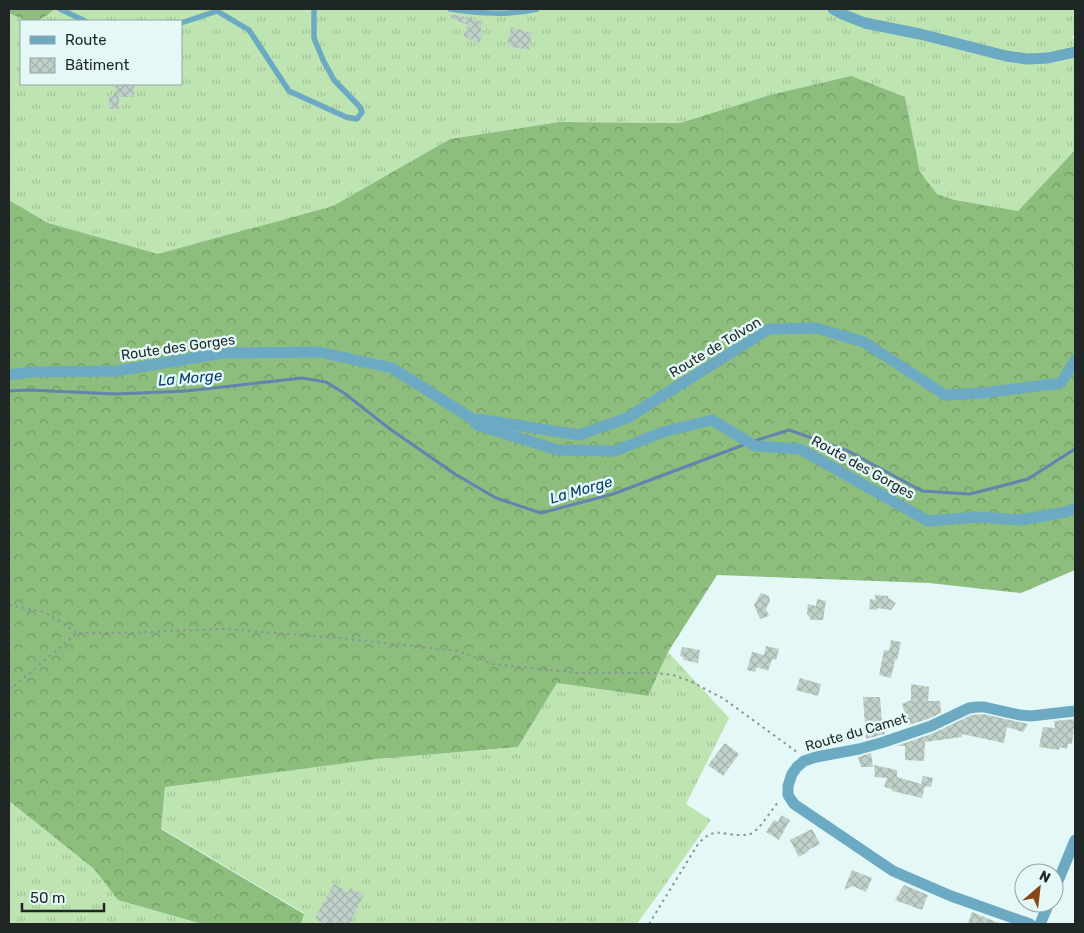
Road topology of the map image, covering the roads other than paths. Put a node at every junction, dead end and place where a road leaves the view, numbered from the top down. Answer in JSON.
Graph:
{"nodes":[{"id":1,"x":60,"y":9,"type":"edge"},
{"id":2,"x":314,"y":9,"type":"edge"},
{"id":3,"x":450,"y":9,"type":"edge"},
{"id":4,"x":537,"y":9,"type":"edge"},
{"id":5,"x":833,"y":9,"type":"edge"},
{"id":6,"x":82,"y":20,"type":"edge"},
{"id":7,"x":182,"y":23,"type":"edge"},
{"id":8,"x":1075,"y":52,"type":"edge"},
{"id":9,"x":1075,"y":360,"type":"edge"},
{"id":10,"x":9,"y":375,"type":"edge"},
{"id":11,"x":471,"y":418,"type":"junction"},
{"id":12,"x":1075,"y":508,"type":"edge"},
{"id":13,"x":1075,"y":711,"type":"edge"},
{"id":14,"x":1075,"y":840,"type":"edge"},
{"id":15,"x":1064,"y":867,"type":"edge"},
{"id":16,"x":1030,"y":924,"type":"edge"}],
"edges":[{"from":1,"to":6,"type":"lane"},
{"from":2,"to":7,"type":"lane"},
{"from":3,"to":4,"type":"lane"},
{"from":5,"to":8,"type":"street"},
{"from":9,"to":11,"type":"street","name":"Route de Tolvon"},
{"from":10,"to":11,"type":"street","name":"Route des Gorges"},
{"from":11,"to":12,"type":"street","name":"Route des Gorges"},
{"from":13,"to":16,"type":"street","name":"Route du Camet"},
{"from":14,"to":15,"type":"street"}]}
